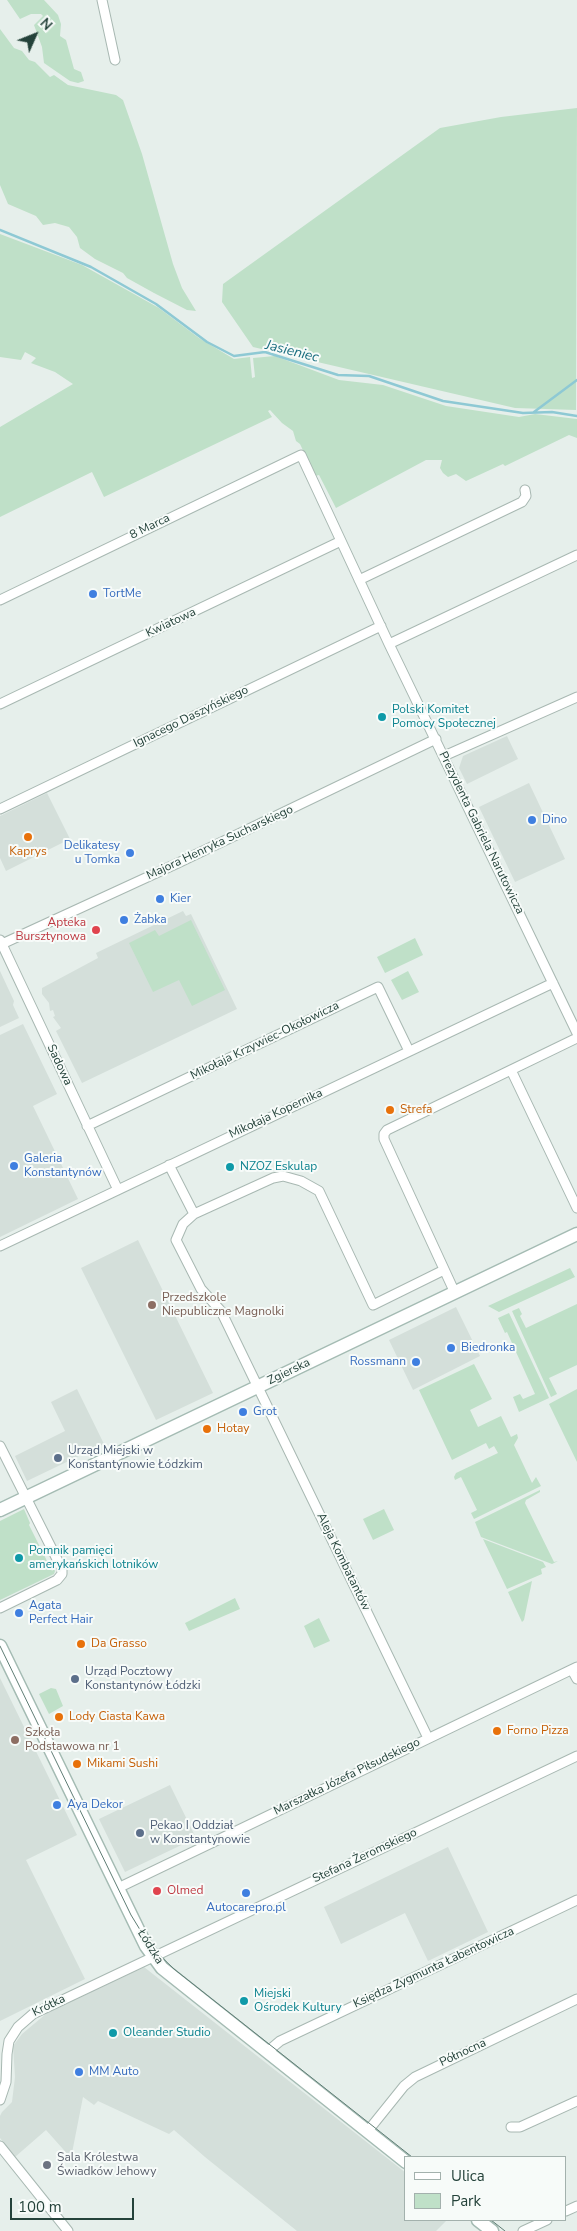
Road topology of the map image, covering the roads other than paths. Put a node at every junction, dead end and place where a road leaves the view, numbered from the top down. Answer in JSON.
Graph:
{"nodes":[{"id":1,"x":102,"y":0,"type":"edge"},
{"id":2,"x":115,"y":60,"type":"dead end"},
{"id":3,"x":301,"y":455,"type":"joint"},
{"id":4,"x":525,"y":490,"type":"dead end"},
{"id":5,"x":341,"y":541,"type":"junction"},
{"id":6,"x":577,"y":554,"type":"edge"},
{"id":7,"x":359,"y":580,"type":"junction"},
{"id":8,"x":0,"y":600,"type":"edge"},
{"id":9,"x":381,"y":626,"type":"junction"},
{"id":10,"x":389,"y":644,"type":"junction"},
{"id":11,"x":577,"y":697,"type":"edge"},
{"id":12,"x":0,"y":704,"type":"edge"},
{"id":13,"x":436,"y":739,"type":"junction"},
{"id":14,"x":444,"y":756,"type":"junction"},
{"id":15,"x":0,"y":808,"type":"edge"},
{"id":16,"x":1,"y":942,"type":"edge"},
{"id":17,"x":553,"y":983,"type":"junction"},
{"id":18,"x":577,"y":1033,"type":"edge"},
{"id":19,"x":577,"y":1038,"type":"edge"},
{"id":20,"x":409,"y":1051,"type":"junction"},
{"id":21,"x":511,"y":1070,"type":"junction"},
{"id":22,"x":87,"y":1126,"type":"junction"},
{"id":23,"x":169,"y":1166,"type":"junction"},
{"id":24,"x":118,"y":1190,"type":"junction"},
{"id":25,"x":577,"y":1208,"type":"edge"},
{"id":26,"x":194,"y":1214,"type":"junction"},
{"id":27,"x":577,"y":1234,"type":"edge"},
{"id":28,"x":0,"y":1246,"type":"edge"},
{"id":29,"x":444,"y":1270,"type":"junction"},
{"id":30,"x":455,"y":1293,"type":"junction"},
{"id":31,"x":258,"y":1387,"type":"junction"},
{"id":32,"x":0,"y":1446,"type":"edge"},
{"id":33,"x":26,"y":1498,"type":"junction"},
{"id":34,"x":0,"y":1510,"type":"edge"},
{"id":35,"x":0,"y":1608,"type":"edge"},
{"id":36,"x":0,"y":1646,"type":"edge"},
{"id":37,"x":575,"y":1669,"type":"edge"},
{"id":38,"x":577,"y":1679,"type":"edge"},
{"id":39,"x":428,"y":1738,"type":"junction"},
{"id":40,"x":577,"y":1756,"type":"edge"},
{"id":41,"x":118,"y":1888,"type":"junction"},
{"id":42,"x":577,"y":1900,"type":"edge"},
{"id":43,"x":153,"y":1956,"type":"junction"},
{"id":44,"x":577,"y":1999,"type":"edge"},
{"id":45,"x":267,"y":2052,"type":"junction"},
{"id":46,"x":0,"y":2100,"type":"edge"},
{"id":47,"x":577,"y":2100,"type":"edge"},
{"id":48,"x":511,"y":2127,"type":"dead end"},
{"id":49,"x":367,"y":2132,"type":"junction"},
{"id":50,"x":0,"y":2146,"type":"edge"},
{"id":51,"x":404,"y":2160,"type":"edge"},
{"id":52,"x":479,"y":2221,"type":"edge"},
{"id":53,"x":545,"y":2221,"type":"edge"},
{"id":54,"x":68,"y":2231,"type":"edge"},
{"id":55,"x":492,"y":2231,"type":"edge"},
{"id":56,"x":523,"y":2231,"type":"edge"}],
"edges":[{"from":1,"to":2,"type":"street"},
{"from":3,"to":5,"type":"street","name":"Prezydenta Gabriela Narutowicza"},
{"from":3,"to":8,"type":"street","name":"8 Marca"},
{"from":4,"to":7,"type":"street"},
{"from":5,"to":7,"type":"street","name":"Prezydenta Gabriela Narutowicza"},
{"from":5,"to":12,"type":"street","name":"Kwiatowa"},
{"from":6,"to":10,"type":"street"},
{"from":7,"to":9,"type":"street","name":"Prezydenta Gabriela Narutowicza"},
{"from":9,"to":10,"type":"street","name":"Prezydenta Gabriela Narutowicza"},
{"from":9,"to":15,"type":"street","name":"Ignacego Daszyńskiego"},
{"from":10,"to":13,"type":"street","name":"Prezydenta Gabriela Narutowicza"},
{"from":11,"to":14,"type":"street"},
{"from":13,"to":14,"type":"street","name":"Prezydenta Gabriela Narutowicza"},
{"from":13,"to":16,"type":"street","name":"Majora Henryka Sucharskiego"},
{"from":14,"to":17,"type":"street","name":"Prezydenta Gabriela Narutowicza"},
{"from":16,"to":22,"type":"street","name":"Sadowa"},
{"from":17,"to":18,"type":"street","name":"Prezydenta Gabriela Narutowicza"},
{"from":17,"to":20,"type":"street","name":"Mikołaja Kopernika"},
{"from":19,"to":21,"type":"street"},
{"from":20,"to":22,"type":"street","name":"Mikołaja Krzywiec-Okołowicza"},
{"from":20,"to":23,"type":"street","name":"Mikołaja Kopernika"},
{"from":21,"to":25,"type":"street"},
{"from":21,"to":29,"type":"street"},
{"from":22,"to":24,"type":"street","name":"Sadowa"},
{"from":23,"to":24,"type":"street","name":"Mikołaja Kopernika"},
{"from":23,"to":26,"type":"street"},
{"from":24,"to":28,"type":"street","name":"Mikołaja Kopernika"},
{"from":26,"to":29,"type":"street"},
{"from":26,"to":31,"type":"street","name":"Aleja Kombatantów"},
{"from":27,"to":30,"type":"main road","name":"Zgierska"},
{"from":29,"to":30,"type":"street"},
{"from":30,"to":31,"type":"main road","name":"Zgierska"},
{"from":31,"to":33,"type":"main road","name":"Zgierska"},
{"from":31,"to":39,"type":"street","name":"Aleja Kombatantów"},
{"from":32,"to":33,"type":"street"},
{"from":33,"to":34,"type":"main road","name":"Zgierska"},
{"from":33,"to":35,"type":"street"},
{"from":36,"to":41,"type":"main road","name":"Łódzka"},
{"from":37,"to":38,"type":"street"},
{"from":37,"to":39,"type":"street","name":"Marszałka Józefa Piłsudskiego"},
{"from":39,"to":41,"type":"street","name":"Marszałka Józefa Piłsudskiego"},
{"from":40,"to":43,"type":"street","name":"Stefana Żeromskiego"},
{"from":41,"to":43,"type":"main road","name":"Łódzka"},
{"from":42,"to":45,"type":"street","name":"Księdza Zygmunta Łabentowicza"},
{"from":43,"to":45,"type":"main road","name":"Łódzka"},
{"from":43,"to":46,"type":"street","name":"Krótka"},
{"from":44,"to":49,"type":"street","name":"Północna"},
{"from":45,"to":49,"type":"main road","name":"Łódzka"},
{"from":47,"to":48,"type":"street"},
{"from":49,"to":51,"type":"main road","name":"Łódzka"},
{"from":50,"to":54,"type":"street"},
{"from":52,"to":55,"type":"main road"},
{"from":53,"to":56,"type":"street"}]}
